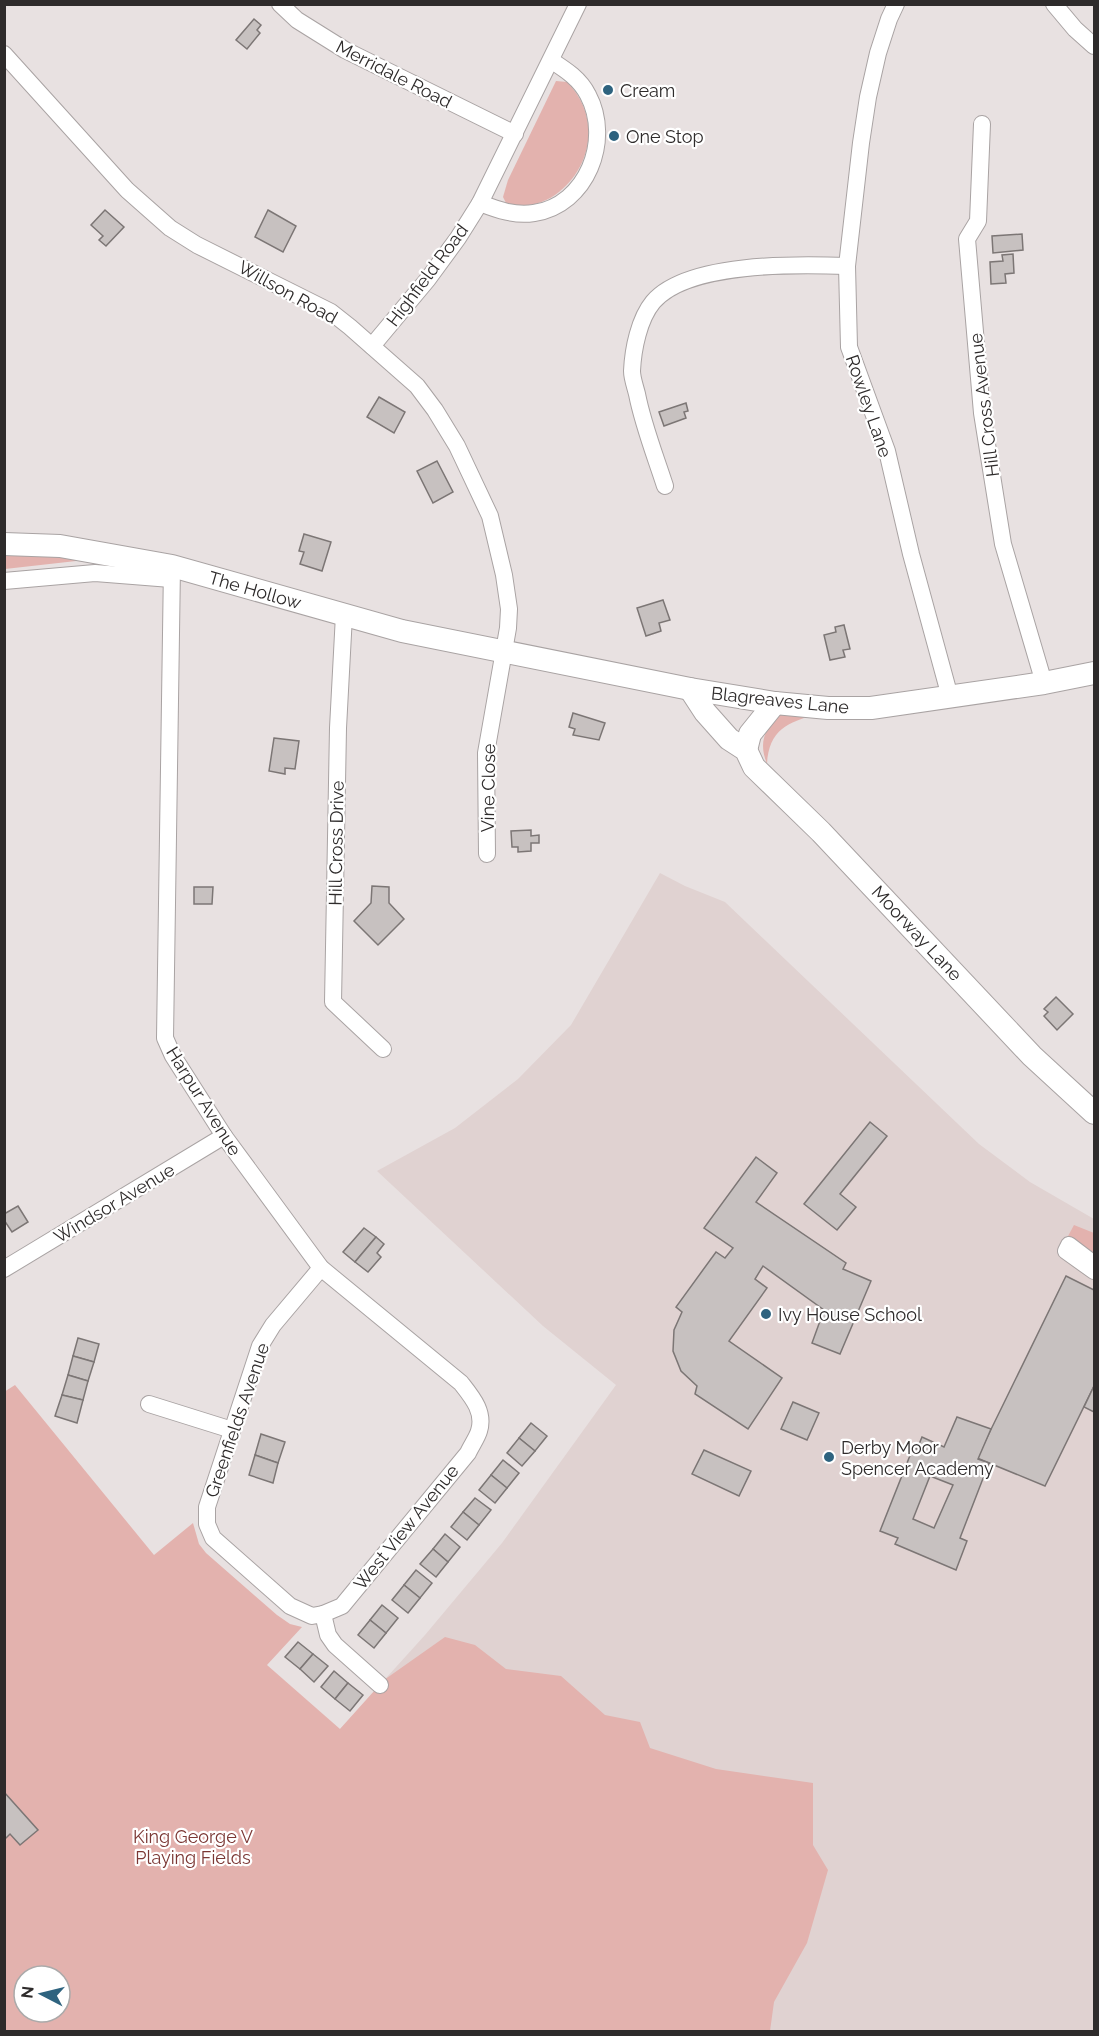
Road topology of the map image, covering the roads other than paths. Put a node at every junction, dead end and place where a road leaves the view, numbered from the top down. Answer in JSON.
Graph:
{"nodes":[{"id":1,"x":280,"y":4,"type":"edge"},
{"id":2,"x":578,"y":4,"type":"edge"},
{"id":3,"x":896,"y":4,"type":"edge"},
{"id":4,"x":1054,"y":4,"type":"edge"},
{"id":5,"x":1095,"y":46,"type":"edge"},
{"id":6,"x":4,"y":54,"type":"edge"},
{"id":7,"x":552,"y":61,"type":"junction"},
{"id":8,"x":982,"y":124,"type":"dead end"},
{"id":9,"x":514,"y":134,"type":"junction"},
{"id":10,"x":480,"y":203,"type":"junction"},
{"id":11,"x":847,"y":266,"type":"junction"},
{"id":12,"x":372,"y":346,"type":"junction"},
{"id":13,"x":665,"y":486,"type":"dead end"},
{"id":14,"x":4,"y":544,"type":"edge"},
{"id":15,"x":171,"y":572,"type":"junction"},
{"id":16,"x":4,"y":582,"type":"edge"},
{"id":17,"x":344,"y":615,"type":"junction"},
{"id":18,"x":504,"y":651,"type":"junction"},
{"id":19,"x":1095,"y":673,"type":"edge"},
{"id":20,"x":1044,"y":683,"type":"junction"},
{"id":21,"x":690,"y":689,"type":"junction"},
{"id":22,"x":950,"y":697,"type":"junction"},
{"id":23,"x":775,"y":703,"type":"junction"},
{"id":24,"x":746,"y":750,"type":"junction"},
{"id":25,"x":487,"y":854,"type":"dead end"},
{"id":26,"x":383,"y":1049,"type":"dead end"},
{"id":27,"x":1095,"y":1113,"type":"edge"},
{"id":28,"x":224,"y":1136,"type":"junction"},
{"id":29,"x":1095,"y":1264,"type":"edge"},
{"id":30,"x":321,"y":1268,"type":"junction"},
{"id":31,"x":4,"y":1269,"type":"edge"},
{"id":32,"x":1095,"y":1271,"type":"edge"},
{"id":33,"x":149,"y":1404,"type":"dead end"},
{"id":34,"x":232,"y":1430,"type":"junction"},
{"id":35,"x":480,"y":1431,"type":"joint"},
{"id":36,"x":323,"y":1614,"type":"junction"},
{"id":37,"x":380,"y":1684,"type":"dead end"}],
"edges":[{"from":1,"to":9,"type":"street","name":"Merridale Road"},
{"from":2,"to":7,"type":"street","name":"Highfield Road"},
{"from":3,"to":11,"type":"street","name":"Rowley Lane"},
{"from":4,"to":5,"type":"street"},
{"from":6,"to":12,"type":"street","name":"Willson Road"},
{"from":7,"to":9,"type":"street","name":"Highfield Road"},
{"from":7,"to":10,"type":"street"},
{"from":8,"to":20,"type":"street","name":"Hill Cross Avenue"},
{"from":9,"to":10,"type":"street","name":"Highfield Road"},
{"from":10,"to":12,"type":"street","name":"Highfield Road"},
{"from":11,"to":13,"type":"street"},
{"from":11,"to":22,"type":"street","name":"Rowley Lane"},
{"from":12,"to":18,"type":"street","name":"Willson Road"},
{"from":14,"to":15,"type":"street","name":"The Hollow"},
{"from":15,"to":16,"type":"street"},
{"from":15,"to":17,"type":"street","name":"The Hollow"},
{"from":15,"to":28,"type":"street","name":"Harpur Avenue"},
{"from":17,"to":18,"type":"street","name":"The Hollow"},
{"from":17,"to":26,"type":"street","name":"Hill Cross Drive"},
{"from":18,"to":21,"type":"street","name":"Blagreaves Lane"},
{"from":18,"to":25,"type":"street","name":"Vine Close"},
{"from":19,"to":20,"type":"street","name":"Blagreaves Lane"},
{"from":20,"to":22,"type":"street","name":"Blagreaves Lane"},
{"from":21,"to":23,"type":"street","name":"Blagreaves Lane"},
{"from":21,"to":24,"type":"street","name":"Moorway Lane"},
{"from":22,"to":23,"type":"street","name":"Blagreaves Lane"},
{"from":23,"to":24,"type":"street"},
{"from":24,"to":27,"type":"street","name":"Moorway Lane"},
{"from":28,"to":30,"type":"street","name":"Harpur Avenue"},
{"from":28,"to":31,"type":"street","name":"Windsor Avenue"},
{"from":29,"to":32,"type":"street"},
{"from":30,"to":34,"type":"street","name":"Greenfields Avenue"},
{"from":30,"to":35,"type":"street","name":"Harpur Avenue"},
{"from":33,"to":34,"type":"street"},
{"from":34,"to":36,"type":"street","name":"Greenfields Avenue"},
{"from":35,"to":36,"type":"street","name":"West View Avenue"},
{"from":36,"to":37,"type":"street"}]}
